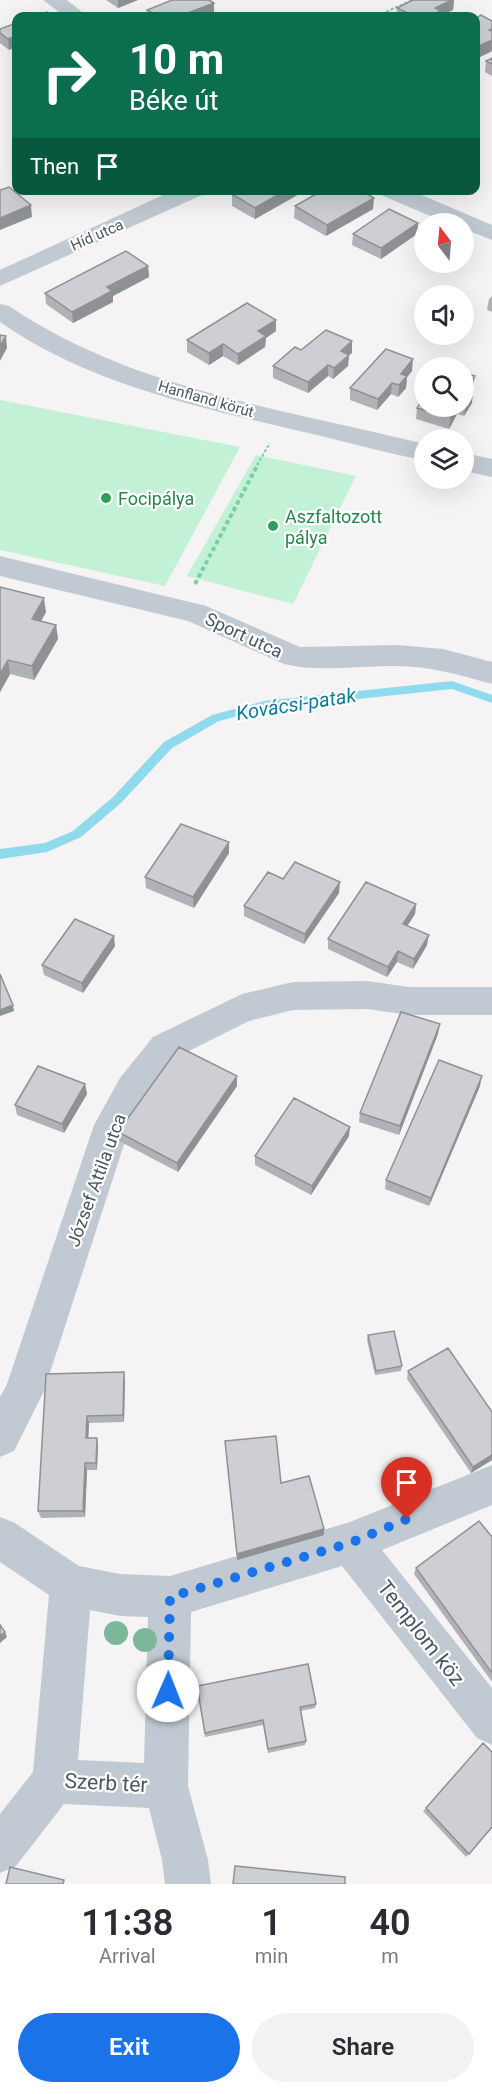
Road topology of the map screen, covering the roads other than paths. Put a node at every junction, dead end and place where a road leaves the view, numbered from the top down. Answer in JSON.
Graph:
{"nodes":[{"id":1,"x":52,"y":0,"type":"edge"},
{"id":2,"x":71,"y":12,"type":"edge"},
{"id":3,"x":183,"y":195,"type":"edge"},
{"id":4,"x":401,"y":195,"type":"edge"},
{"id":5,"x":492,"y":233,"type":"edge"},
{"id":6,"x":0,"y":279,"type":"edge"},
{"id":7,"x":0,"y":311,"type":"edge"},
{"id":8,"x":414,"y":450,"type":"edge"},
{"id":9,"x":474,"y":464,"type":"edge"},
{"id":10,"x":492,"y":468,"type":"edge"},
{"id":11,"x":0,"y":566,"type":"edge"},
{"id":12,"x":492,"y":674,"type":"edge"},
{"id":13,"x":492,"y":1001,"type":"edge"},
{"id":14,"x":0,"y":1437,"type":"edge"},
{"id":15,"x":492,"y":1485,"type":"edge"},
{"id":16,"x":0,"y":1538,"type":"edge"},
{"id":17,"x":350,"y":1543,"type":"junction"},
{"id":18,"x":71,"y":1585,"type":"junction"},
{"id":19,"x":170,"y":1597,"type":"junction"},
{"id":20,"x":492,"y":1723,"type":"edge"},
{"id":21,"x":54,"y":1781,"type":"junction"},
{"id":22,"x":166,"y":1786,"type":"junction"},
{"id":23,"x":0,"y":1850,"type":"edge"},
{"id":24,"x":188,"y":1884,"type":"edge"}],
"edges":[{"from":1,"to":2,"type":"street"},
{"from":3,"to":6,"type":"street","name":"Híd utca"},
{"from":4,"to":5,"type":"street"},
{"from":7,"to":8,"type":"street","name":"Hanfland körút"},
{"from":9,"to":10,"type":"street"},
{"from":11,"to":12,"type":"street","name":"Sport utca"},
{"from":13,"to":14,"type":"street","name":"József Attila utca"},
{"from":15,"to":17,"type":"street"},
{"from":16,"to":18,"type":"street"},
{"from":17,"to":19,"type":"street"},
{"from":17,"to":20,"type":"street","name":"Templom köz"},
{"from":18,"to":19,"type":"street"},
{"from":18,"to":21,"type":"street","name":"Szerb tér"},
{"from":19,"to":22,"type":"street","name":"Szerb tér"},
{"from":21,"to":22,"type":"street","name":"Szerb tér"},
{"from":21,"to":23,"type":"street"},
{"from":22,"to":24,"type":"street"}]}
